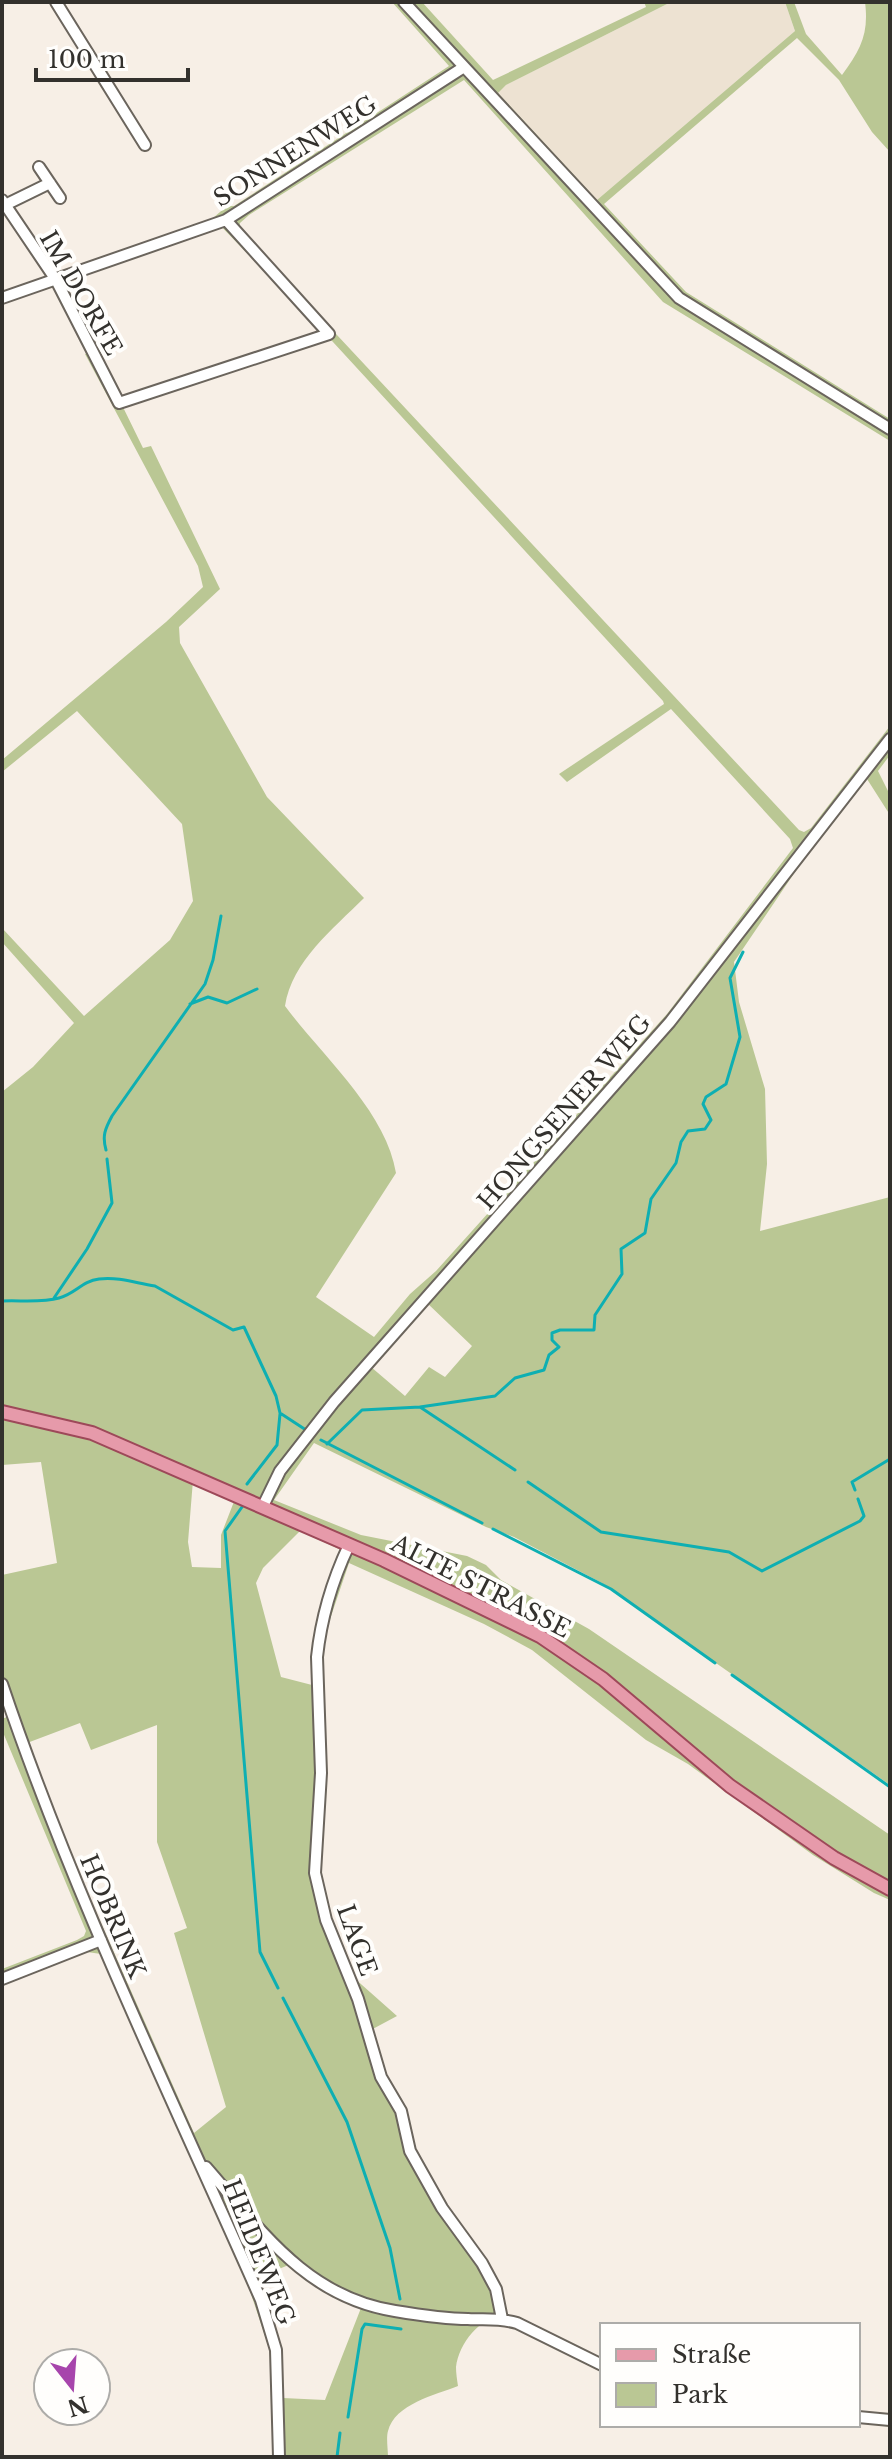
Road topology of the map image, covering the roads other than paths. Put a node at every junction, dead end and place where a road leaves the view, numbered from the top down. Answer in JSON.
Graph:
{"nodes":[{"id":1,"x":56,"y":2,"type":"edge"},
{"id":2,"x":404,"y":2,"type":"edge"},
{"id":3,"x":464,"y":67,"type":"junction"},
{"id":4,"x":145,"y":145,"type":"dead end"},
{"id":5,"x":39,"y":167,"type":"dead end"},
{"id":6,"x":50,"y":183,"type":"junction"},
{"id":7,"x":60,"y":198,"type":"dead end"},
{"id":8,"x":4,"y":202,"type":"edge"},
{"id":9,"x":226,"y":220,"type":"junction"},
{"id":10,"x":56,"y":280,"type":"junction"},
{"id":11,"x":2,"y":298,"type":"edge"},
{"id":12,"x":890,"y":429,"type":"edge"},
{"id":13,"x":890,"y":739,"type":"edge"},
{"id":14,"x":2,"y":1412,"type":"edge"},
{"id":15,"x":263,"y":1506,"type":"junction"},
{"id":16,"x":349,"y":1545,"type":"junction"},
{"id":17,"x":2,"y":1684,"type":"edge"},
{"id":18,"x":890,"y":1889,"type":"edge"},
{"id":19,"x":101,"y":1940,"type":"junction"},
{"id":20,"x":2,"y":1979,"type":"edge"},
{"id":21,"x":199,"y":2159,"type":"junction"},
{"id":22,"x":502,"y":2319,"type":"junction"},
{"id":23,"x":600,"y":2364,"type":"edge"},
{"id":24,"x":860,"y":2417,"type":"edge"},
{"id":25,"x":890,"y":2419,"type":"edge"},
{"id":26,"x":279,"y":2457,"type":"edge"}],
"edges":[{"from":1,"to":4,"type":"street"},
{"from":2,"to":3,"type":"street"},
{"from":3,"to":9,"type":"street","name":"SONNENWEG"},
{"from":3,"to":12,"type":"street"},
{"from":5,"to":6,"type":"street","name":"IM DORFE"},
{"from":6,"to":7,"type":"street","name":"IM DORFE"},
{"from":6,"to":8,"type":"street","name":"IM DORFE"},
{"from":8,"to":10,"type":"street","name":"IM DORFE"},
{"from":9,"to":10,"type":"street","name":"SONNENWEG"},
{"from":9,"to":10,"type":"street","name":"IM DORFE"},
{"from":10,"to":11,"type":"street","name":"SONNENWEG"},
{"from":13,"to":15,"type":"street","name":"HONGSENER WEG"},
{"from":14,"to":15,"type":"main road","name":"ALTE STRASSE"},
{"from":15,"to":16,"type":"main road","name":"ALTE STRASSE"},
{"from":16,"to":18,"type":"main road","name":"ALTE STRASSE"},
{"from":16,"to":22,"type":"street","name":"LAGE"},
{"from":17,"to":19,"type":"street","name":"HOBRINK"},
{"from":19,"to":20,"type":"street"},
{"from":19,"to":21,"type":"street","name":"HOBRINK"},
{"from":21,"to":22,"type":"street"},
{"from":21,"to":26,"type":"street","name":"HEIDEWEG"},
{"from":22,"to":23,"type":"street"},
{"from":24,"to":25,"type":"street"}]}
